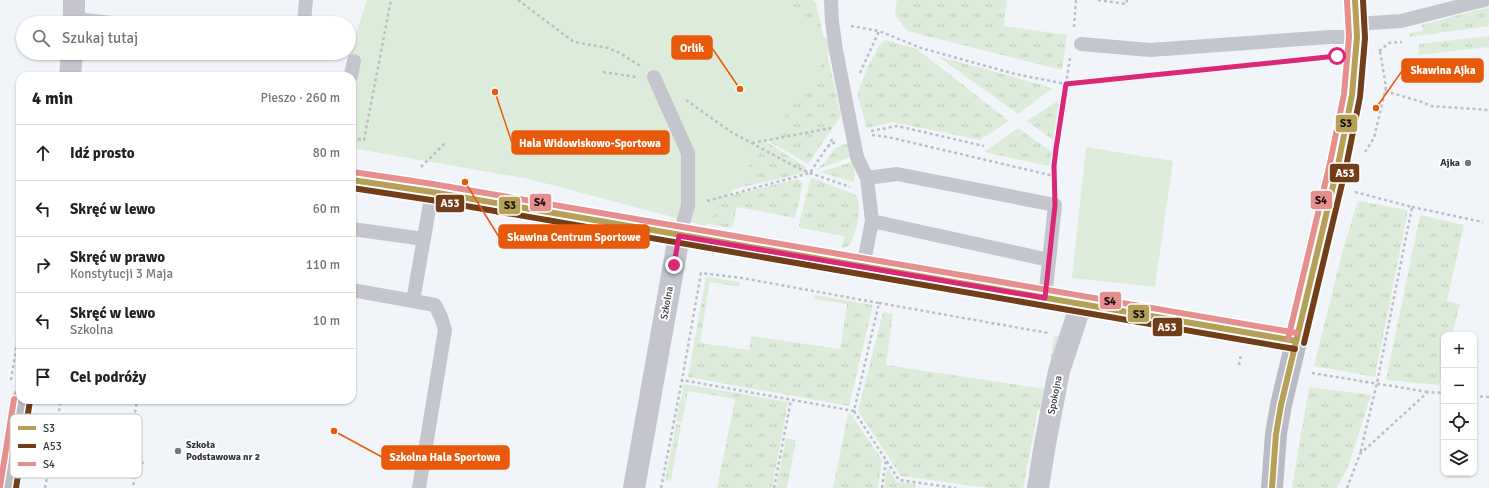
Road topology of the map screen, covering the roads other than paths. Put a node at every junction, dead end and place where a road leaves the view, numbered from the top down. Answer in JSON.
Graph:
{"nodes":[{"id":1,"x":306,"y":0,"type":"edge"},
{"id":2,"x":832,"y":0,"type":"edge"},
{"id":3,"x":1355,"y":0,"type":"edge"},
{"id":4,"x":1484,"y":0,"type":"edge"},
{"id":5,"x":305,"y":16,"type":"edge"},
{"id":6,"x":1356,"y":30,"type":"junction"},
{"id":7,"x":1081,"y":44,"type":"dead end"},
{"id":8,"x":71,"y":60,"type":"edge"},
{"id":9,"x":354,"y":61,"type":"dead end"},
{"id":10,"x":70,"y":72,"type":"edge"},
{"id":11,"x":352,"y":72,"type":"edge"},
{"id":12,"x":654,"y":77,"type":"dead end"},
{"id":13,"x":867,"y":178,"type":"junction"},
{"id":14,"x":356,"y":181,"type":"edge"},
{"id":15,"x":432,"y":192,"type":"junction"},
{"id":16,"x":872,"y":221,"type":"junction"},
{"id":17,"x":356,"y":229,"type":"edge"},
{"id":18,"x":679,"y":236,"type":"junction"},
{"id":19,"x":424,"y":239,"type":"junction"},
{"id":20,"x":1049,"y":260,"type":"junction"},
{"id":21,"x":863,"y":267,"type":"junction"},
{"id":22,"x":356,"y":291,"type":"edge"},
{"id":23,"x":1045,"y":298,"type":"junction"},
{"id":24,"x":413,"y":301,"type":"junction"},
{"id":25,"x":1081,"y":304,"type":"junction"},
{"id":26,"x":1296,"y":342,"type":"junction"},
{"id":27,"x":21,"y":404,"type":"edge"},
{"id":28,"x":20,"y":414,"type":"edge"},
{"id":29,"x":10,"y":475,"type":"edge"},
{"id":30,"x":8,"y":488,"type":"edge"},
{"id":31,"x":419,"y":488,"type":"edge"},
{"id":32,"x":634,"y":488,"type":"edge"},
{"id":33,"x":1038,"y":488,"type":"edge"},
{"id":34,"x":1272,"y":488,"type":"edge"}],
"edges":[{"from":1,"to":5,"type":"lane"},
{"from":2,"to":13,"type":"lane"},
{"from":3,"to":6,"type":"street"},
{"from":4,"to":6,"type":"lane"},
{"from":6,"to":7,"type":"lane"},
{"from":6,"to":26,"type":"street"},
{"from":8,"to":10,"type":"street"},
{"from":9,"to":11,"type":"lane"},
{"from":12,"to":18,"type":"lane","name":"Szkolna"},
{"from":13,"to":16,"type":"lane"},
{"from":13,"to":20,"type":"lane"},
{"from":14,"to":15,"type":"street"},
{"from":15,"to":18,"type":"street"},
{"from":15,"to":19,"type":"lane"},
{"from":16,"to":20,"type":"lane"},
{"from":16,"to":21,"type":"lane"},
{"from":17,"to":19,"type":"lane"},
{"from":18,"to":21,"type":"street"},
{"from":18,"to":32,"type":"street","name":"Szkolna"},
{"from":19,"to":24,"type":"lane"},
{"from":20,"to":23,"type":"lane"},
{"from":21,"to":23,"type":"street"},
{"from":22,"to":24,"type":"lane"},
{"from":23,"to":25,"type":"street"},
{"from":24,"to":31,"type":"lane"},
{"from":25,"to":26,"type":"street"},
{"from":25,"to":33,"type":"street","name":"Spokojna"},
{"from":26,"to":34,"type":"street"},
{"from":27,"to":28,"type":"street"},
{"from":29,"to":30,"type":"street"}]}
